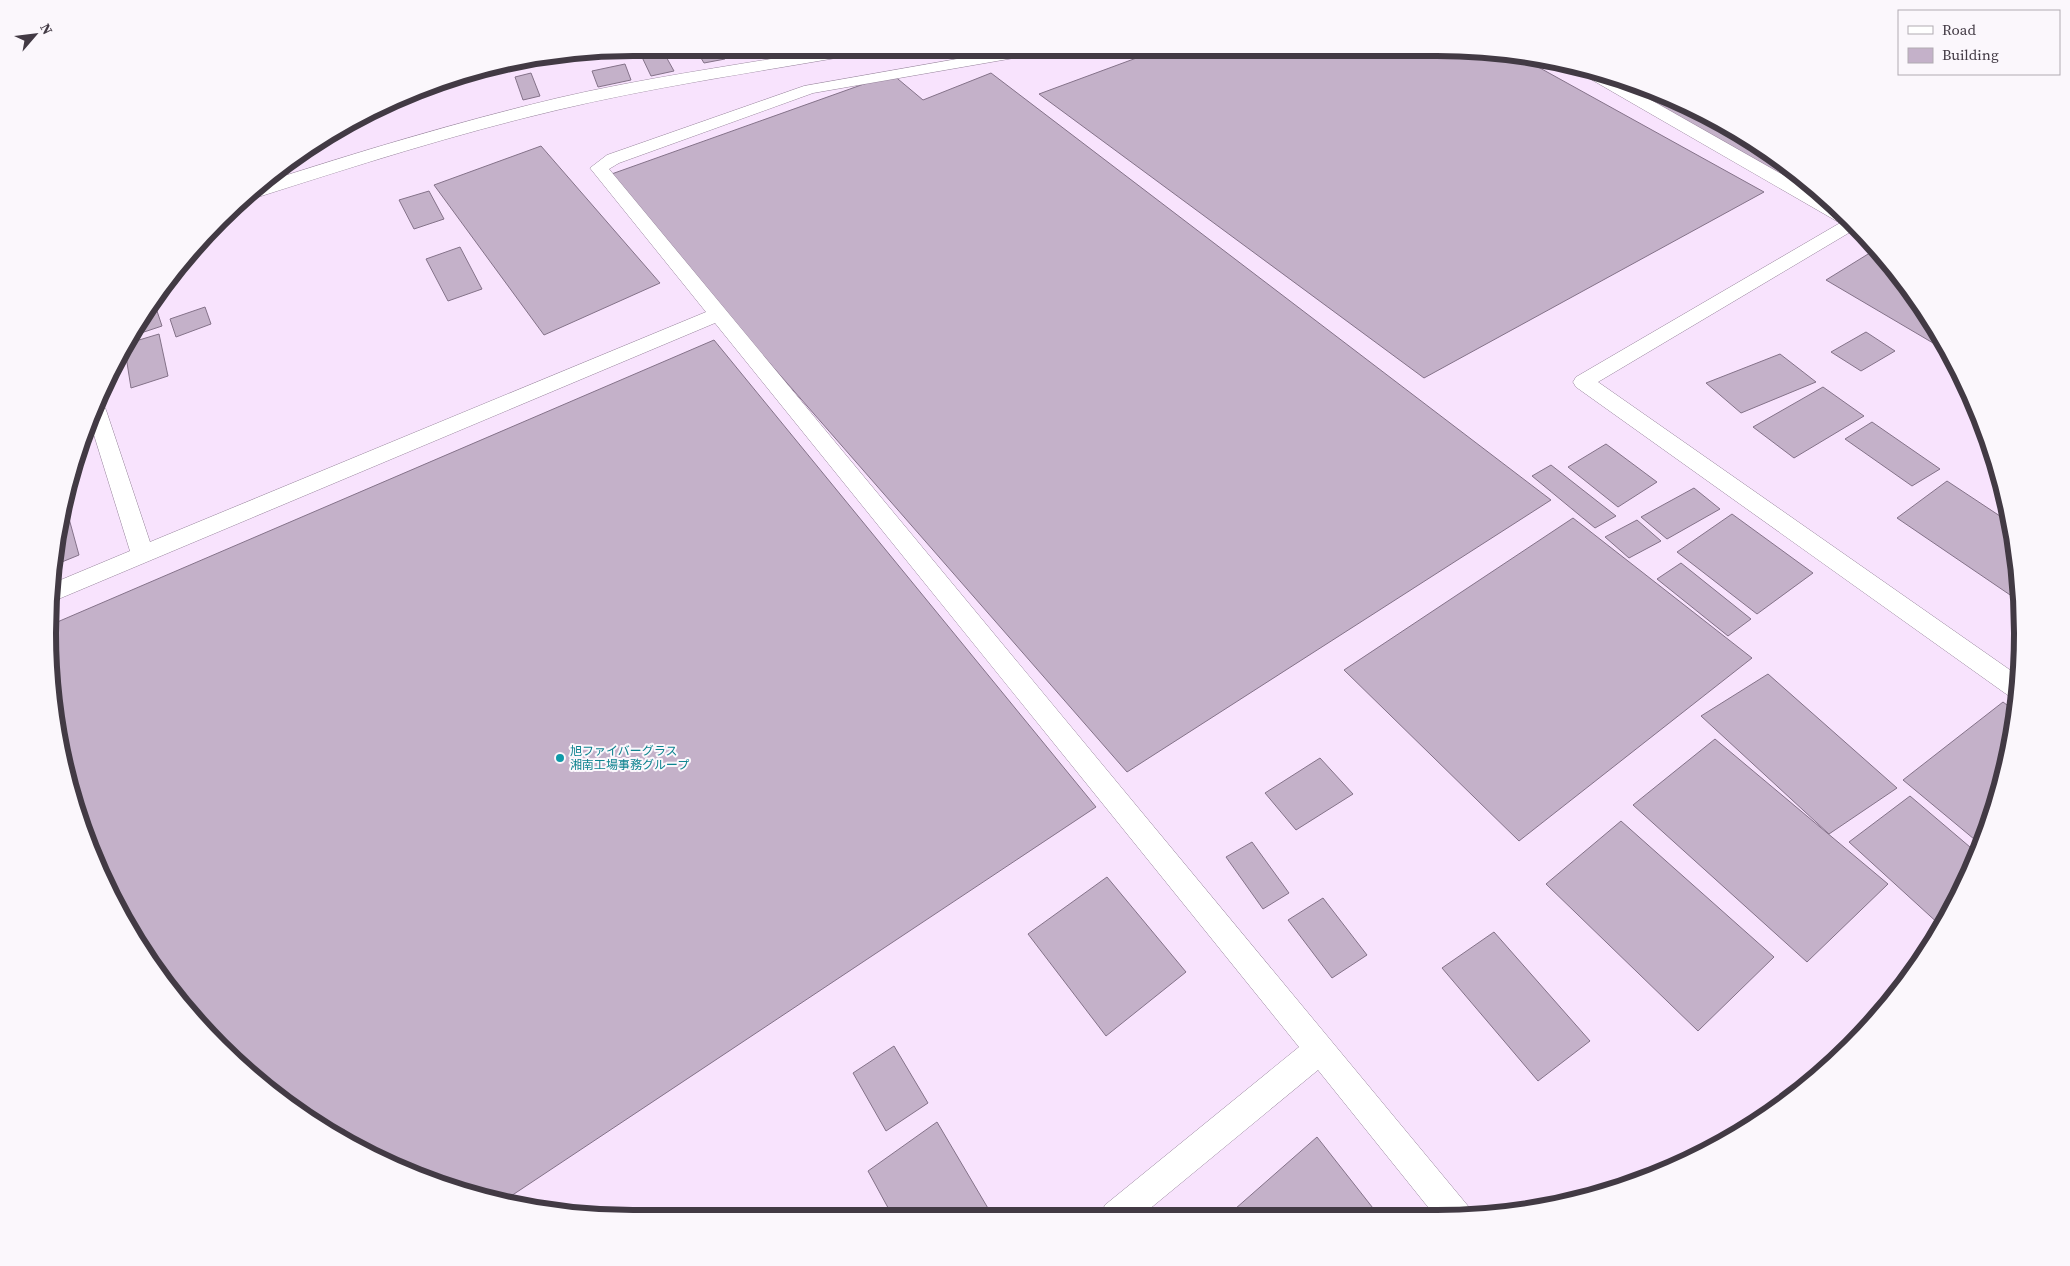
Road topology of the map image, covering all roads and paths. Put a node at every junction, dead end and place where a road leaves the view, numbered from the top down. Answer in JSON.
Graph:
{"nodes":[{"id":1,"x":813,"y":56,"type":"edge"},
{"id":2,"x":992,"y":56,"type":"edge"},
{"id":3,"x":1608,"y":83,"type":"edge"},
{"id":4,"x":266,"y":189,"type":"edge"},
{"id":5,"x":1827,"y":208,"type":"edge"},
{"id":6,"x":1845,"y":225,"type":"edge"},
{"id":7,"x":718,"y":314,"type":"junction"},
{"id":8,"x":98,"y":417,"type":"edge"},
{"id":9,"x":143,"y":555,"type":"junction"},
{"id":10,"x":57,"y":591,"type":"edge"},
{"id":11,"x":2012,"y":684,"type":"edge"},
{"id":12,"x":1320,"y":1049,"type":"junction"},
{"id":13,"x":1123,"y":1210,"type":"edge"},
{"id":14,"x":1451,"y":1210,"type":"edge"}],
"edges":[{"from":1,"to":4,"type":"street"},
{"from":2,"to":7,"type":"lane"},
{"from":3,"to":5,"type":"lane"},
{"from":6,"to":11,"type":"lane"},
{"from":7,"to":9,"type":"lane"},
{"from":7,"to":12,"type":"lane"},
{"from":8,"to":9,"type":"lane"},
{"from":9,"to":10,"type":"lane"},
{"from":12,"to":13,"type":"lane"},
{"from":12,"to":14,"type":"lane"}]}
